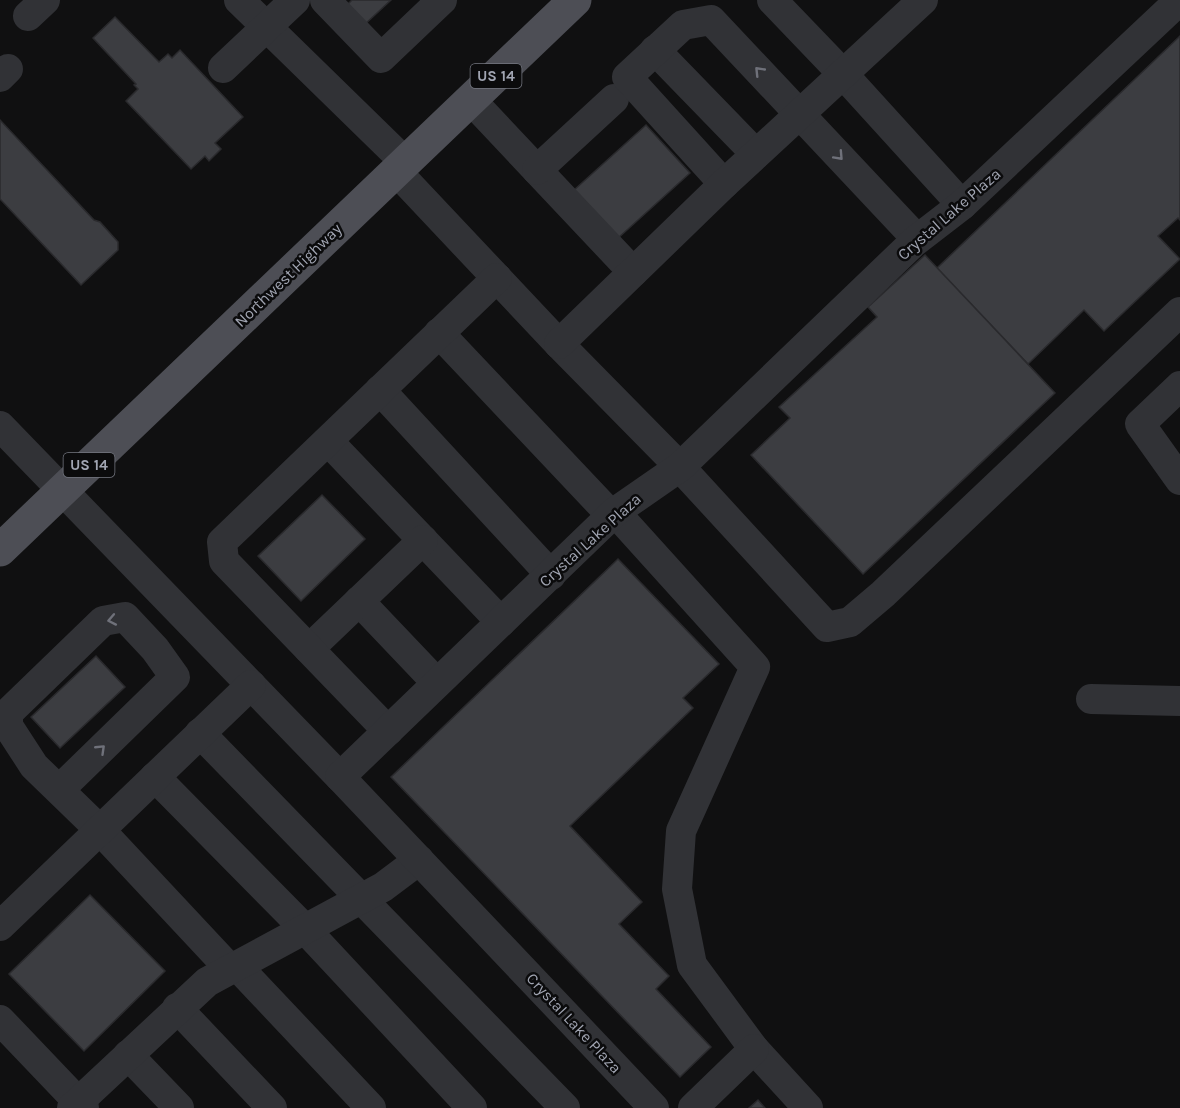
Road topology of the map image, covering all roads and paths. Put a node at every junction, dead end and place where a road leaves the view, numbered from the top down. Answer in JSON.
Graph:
{"nodes":[{"id":1,"x":239,"y":0,"type":"edge"},
{"id":2,"x":295,"y":0,"type":"edge"},
{"id":3,"x":325,"y":0,"type":"edge"},
{"id":4,"x":442,"y":0,"type":"edge"},
{"id":5,"x":575,"y":0,"type":"edge"},
{"id":6,"x":772,"y":0,"type":"edge"},
{"id":7,"x":923,"y":0,"type":"edge"},
{"id":8,"x":1180,"y":0,"type":"edge"},
{"id":9,"x":265,"y":28,"type":"junction"},
{"id":10,"x":655,"y":50,"type":"junction"},
{"id":11,"x":223,"y":68,"type":"dead end"},
{"id":12,"x":842,"y":73,"type":"junction"},
{"id":13,"x":614,"y":99,"type":"dead end"},
{"id":14,"x":471,"y":100,"type":"junction"},
{"id":15,"x":799,"y":113,"type":"junction"},
{"id":16,"x":756,"y":154,"type":"junction"},
{"id":17,"x":401,"y":167,"type":"junction"},
{"id":18,"x":537,"y":170,"type":"junction"},
{"id":19,"x":724,"y":184,"type":"junction"},
{"id":20,"x":962,"y":205,"type":"junction"},
{"id":21,"x":917,"y":239,"type":"junction"},
{"id":22,"x":633,"y":272,"type":"junction"},
{"id":23,"x":496,"y":278,"type":"junction"},
{"id":24,"x":1180,"y":312,"type":"edge"},
{"id":25,"x":439,"y":333,"type":"junction"},
{"id":26,"x":559,"y":344,"type":"junction"},
{"id":27,"x":1180,"y":386,"type":"edge"},
{"id":28,"x":380,"y":390,"type":"junction"},
{"id":29,"x":0,"y":426,"type":"edge"},
{"id":30,"x":328,"y":441,"type":"junction"},
{"id":31,"x":680,"y":467,"type":"junction"},
{"id":32,"x":1180,"y":480,"type":"edge"},
{"id":33,"x":62,"y":491,"type":"junction"},
{"id":34,"x":614,"y":514,"type":"junction"},
{"id":35,"x":423,"y":540,"type":"junction"},
{"id":36,"x":0,"y":550,"type":"edge"},
{"id":37,"x":550,"y":575,"type":"junction"},
{"id":38,"x":359,"y":601,"type":"junction"},
{"id":39,"x":501,"y":622,"type":"junction"},
{"id":40,"x":309,"y":649,"type":"junction"},
{"id":41,"x":438,"y":683,"type":"junction"},
{"id":42,"x":250,"y":685,"type":"junction"},
{"id":43,"x":1091,"y":699,"type":"dead end"},
{"id":44,"x":1180,"y":701,"type":"edge"},
{"id":45,"x":4,"y":730,"type":"edge"},
{"id":46,"x":388,"y":731,"type":"junction"},
{"id":47,"x":200,"y":734,"type":"junction"},
{"id":48,"x":155,"y":777,"type":"junction"},
{"id":49,"x":340,"y":777,"type":"junction"},
{"id":50,"x":59,"y":790,"type":"junction"},
{"id":51,"x":100,"y":830,"type":"junction"},
{"id":52,"x":419,"y":860,"type":"junction"},
{"id":53,"x":362,"y":898,"type":"junction"},
{"id":54,"x":0,"y":926,"type":"edge"},
{"id":55,"x":305,"y":929,"type":"junction"},
{"id":56,"x":233,"y":967,"type":"junction"},
{"id":57,"x":177,"y":1008,"type":"junction"},
{"id":58,"x":0,"y":1020,"type":"edge"},
{"id":59,"x":754,"y":1049,"type":"junction"},
{"id":60,"x":128,"y":1055,"type":"junction"},
{"id":61,"x":78,"y":1106,"type":"edge"},
{"id":62,"x":179,"y":1108,"type":"edge"},
{"id":63,"x":272,"y":1108,"type":"edge"},
{"id":64,"x":371,"y":1108,"type":"edge"},
{"id":65,"x":472,"y":1108,"type":"edge"},
{"id":66,"x":565,"y":1108,"type":"edge"},
{"id":67,"x":654,"y":1108,"type":"edge"},
{"id":68,"x":693,"y":1108,"type":"edge"},
{"id":69,"x":808,"y":1108,"type":"edge"}],
"edges":[{"from":1,"to":9,"type":"street"},
{"from":2,"to":9,"type":"street"},
{"from":3,"to":4,"type":"street"},
{"from":5,"to":14,"type":"main road","name":"Northwest Highway","number":"US 14"},
{"from":6,"to":12,"type":"street"},
{"from":7,"to":12,"type":"street"},
{"from":8,"to":20,"type":"street","name":"Crystal Lake Plaza"},
{"from":9,"to":11,"type":"street"},
{"from":9,"to":17,"type":"street"},
{"from":15,"to":10,"type":"street","one_way":true},
{"from":10,"to":16,"type":"street"},
{"from":10,"to":19,"type":"street"},
{"from":12,"to":15,"type":"street"},
{"from":12,"to":20,"type":"street"},
{"from":13,"to":18,"type":"street"},
{"from":14,"to":17,"type":"main road","name":"Northwest Highway","number":"US 14"},
{"from":14,"to":18,"type":"street"},
{"from":15,"to":16,"type":"street"},
{"from":15,"to":21,"type":"street","one_way":true},
{"from":16,"to":19,"type":"street"},
{"from":17,"to":23,"type":"street"},
{"from":17,"to":33,"type":"main road","name":"Northwest Highway","number":"US 14"},
{"from":18,"to":22,"type":"street"},
{"from":19,"to":22,"type":"street"},
{"from":20,"to":21,"type":"street","name":"Crystal Lake Plaza"},
{"from":21,"to":31,"type":"street","name":"Crystal Lake Plaza"},
{"from":22,"to":26,"type":"street"},
{"from":23,"to":25,"type":"street"},
{"from":23,"to":26,"type":"street"},
{"from":24,"to":31,"type":"street"},
{"from":25,"to":28,"type":"street"},
{"from":25,"to":34,"type":"street"},
{"from":26,"to":31,"type":"street"},
{"from":27,"to":32,"type":"street"},
{"from":28,"to":30,"type":"street"},
{"from":28,"to":37,"type":"street"},
{"from":29,"to":33,"type":"street"},
{"from":30,"to":35,"type":"street"},
{"from":30,"to":40,"type":"street"},
{"from":31,"to":34,"type":"street","name":"Crystal Lake Plaza"},
{"from":33,"to":36,"type":"main road","name":"Northwest Highway","number":"US 14"},
{"from":33,"to":42,"type":"street"},
{"from":34,"to":37,"type":"street","name":"Crystal Lake Plaza"},
{"from":34,"to":59,"type":"street"},
{"from":35,"to":38,"type":"street"},
{"from":35,"to":39,"type":"street"},
{"from":37,"to":39,"type":"street","name":"Crystal Lake Plaza"},
{"from":38,"to":40,"type":"street"},
{"from":38,"to":41,"type":"street"},
{"from":39,"to":41,"type":"street","name":"Crystal Lake Plaza"},
{"from":40,"to":46,"type":"street"},
{"from":41,"to":46,"type":"street","name":"Crystal Lake Plaza"},
{"from":42,"to":47,"type":"street"},
{"from":42,"to":49,"type":"street"},
{"from":43,"to":44,"type":"street"},
{"from":45,"to":50,"type":"street"},
{"from":50,"to":45,"type":"street","one_way":true},
{"from":46,"to":49,"type":"street","name":"Crystal Lake Plaza"},
{"from":47,"to":48,"type":"street"},
{"from":47,"to":53,"type":"street"},
{"from":48,"to":51,"type":"street"},
{"from":48,"to":55,"type":"street"},
{"from":49,"to":52,"type":"street","name":"Crystal Lake Plaza"},
{"from":50,"to":51,"type":"street"},
{"from":51,"to":54,"type":"street"},
{"from":51,"to":56,"type":"street"},
{"from":52,"to":53,"type":"street"},
{"from":52,"to":67,"type":"street","name":"Crystal Lake Plaza"},
{"from":53,"to":55,"type":"street"},
{"from":53,"to":66,"type":"street"},
{"from":55,"to":56,"type":"street"},
{"from":55,"to":65,"type":"street"},
{"from":56,"to":57,"type":"street"},
{"from":56,"to":64,"type":"street"},
{"from":57,"to":60,"type":"street"},
{"from":57,"to":63,"type":"street"},
{"from":58,"to":61,"type":"street"},
{"from":59,"to":68,"type":"street"},
{"from":59,"to":69,"type":"street"},
{"from":60,"to":61,"type":"street"},
{"from":60,"to":62,"type":"street"}]}
